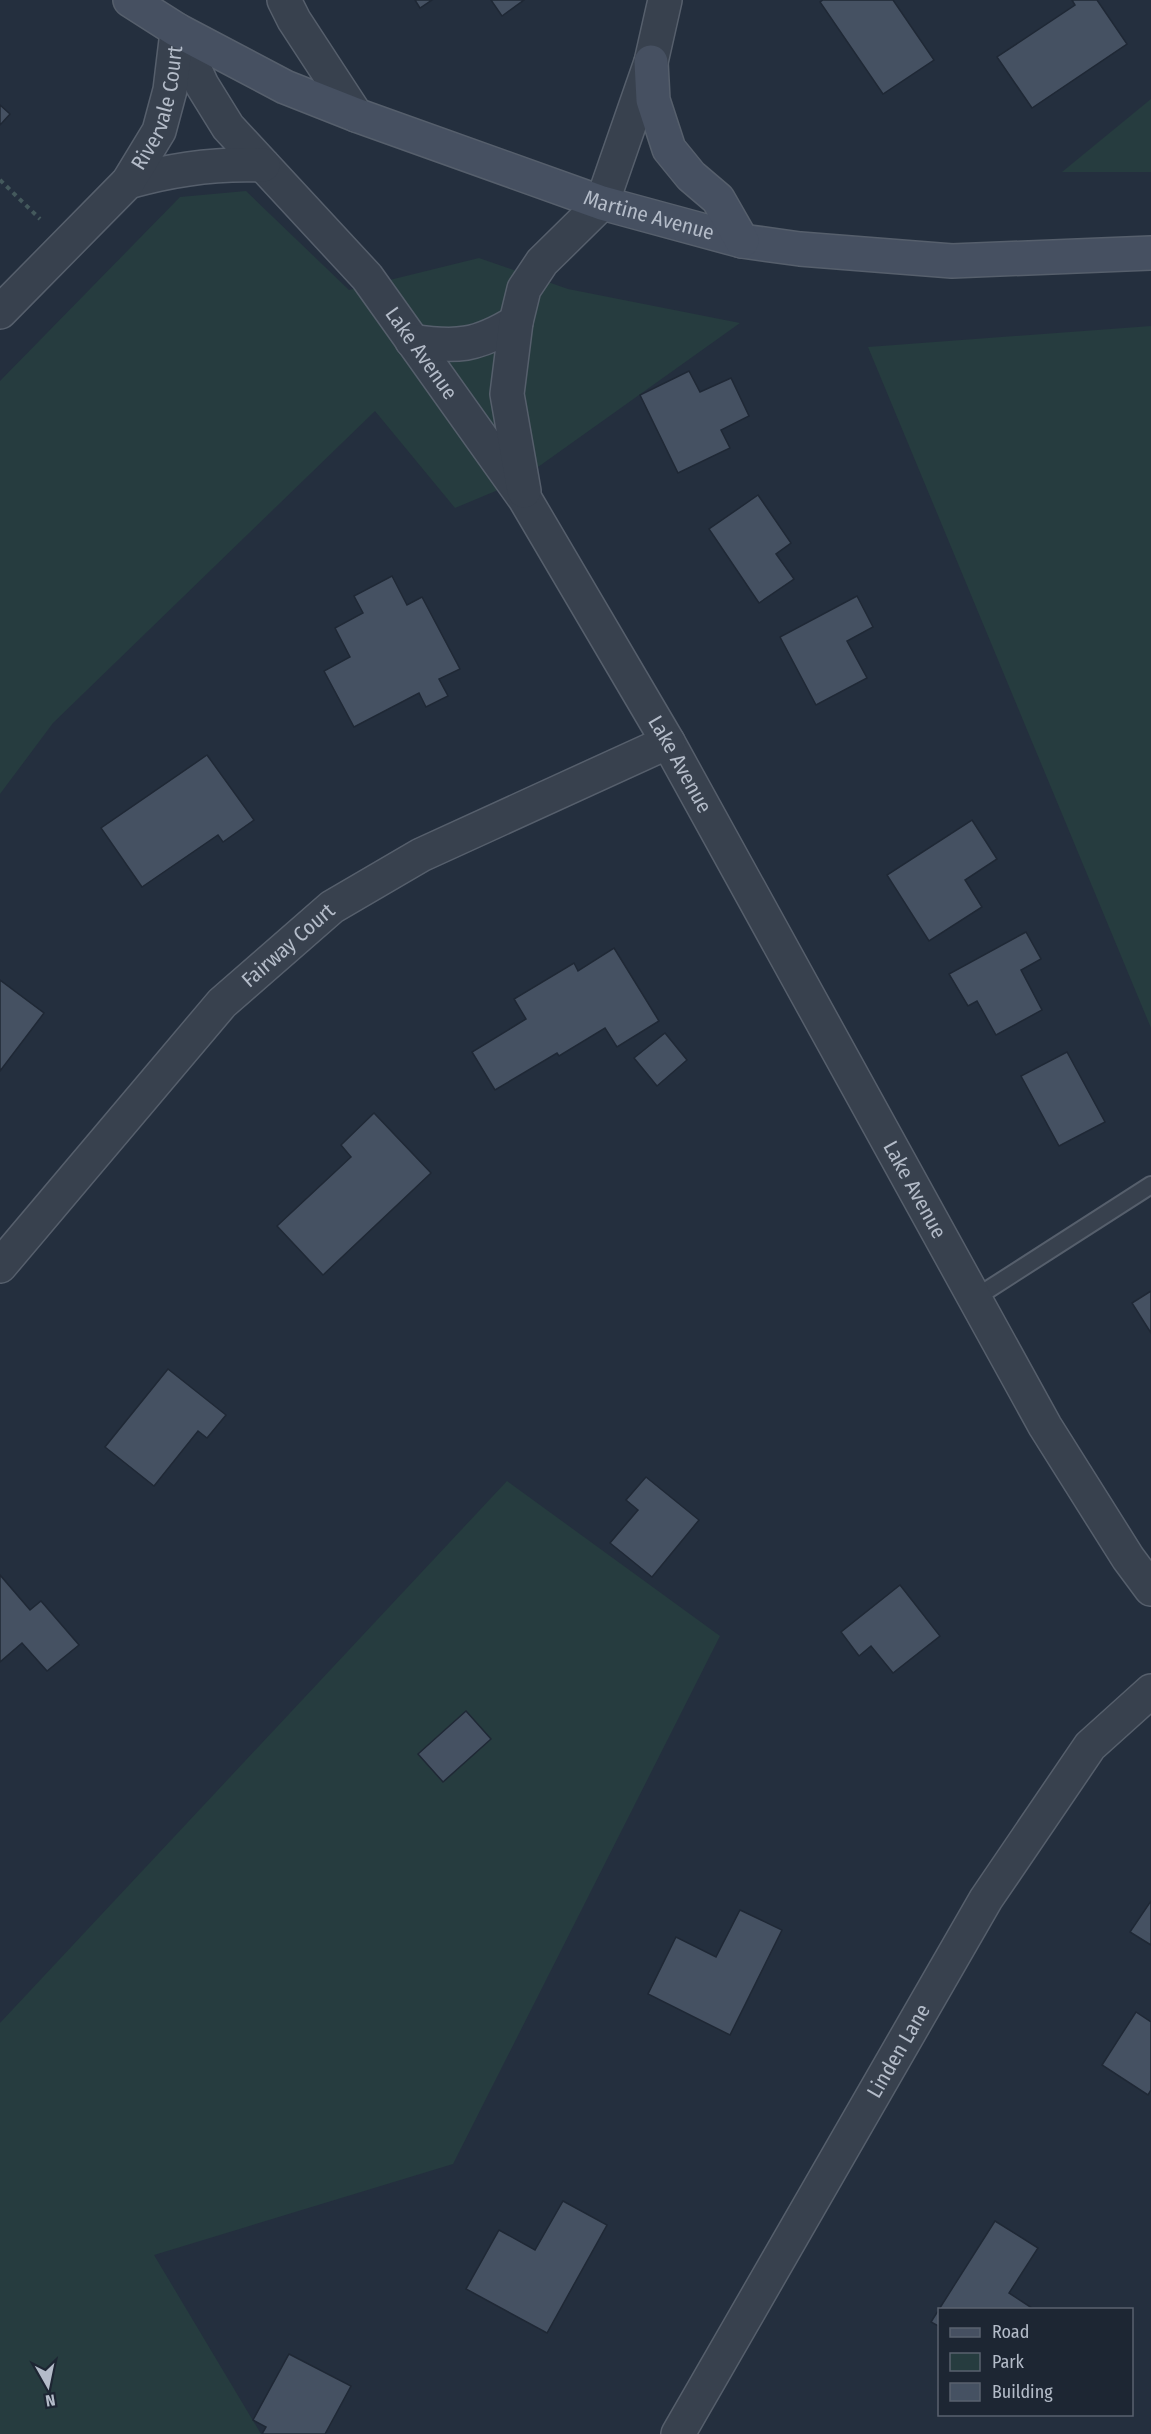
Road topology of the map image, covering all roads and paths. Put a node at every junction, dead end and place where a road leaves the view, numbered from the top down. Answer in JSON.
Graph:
{"nodes":[{"id":1,"x":130,"y":0,"type":"edge"},
{"id":2,"x":284,"y":0,"type":"edge"},
{"id":3,"x":665,"y":0,"type":"edge"},
{"id":4,"x":177,"y":30,"type":"junction"},
{"id":5,"x":651,"y":62,"type":"junction"},
{"id":6,"x":356,"y":115,"type":"junction"},
{"id":7,"x":263,"y":165,"type":"junction"},
{"id":8,"x":0,"y":180,"type":"edge"},
{"id":9,"x":128,"y":182,"type":"junction"},
{"id":10,"x":602,"y":203,"type":"junction"},
{"id":11,"x":741,"y":241,"type":"junction"},
{"id":12,"x":67,"y":244,"type":"junction"},
{"id":13,"x":1151,"y":253,"type":"edge"},
{"id":14,"x":0,"y":312,"type":"edge"},
{"id":15,"x":516,"y":322,"type":"junction"},
{"id":16,"x":412,"y":341,"type":"junction"},
{"id":17,"x":525,"y":499,"type":"junction"},
{"id":18,"x":668,"y":742,"type":"junction"},
{"id":19,"x":1151,"y":1185,"type":"edge"},
{"id":20,"x":0,"y":1266,"type":"edge"},
{"id":21,"x":975,"y":1298,"type":"junction"},
{"id":22,"x":1151,"y":1589,"type":"edge"},
{"id":23,"x":1151,"y":1691,"type":"edge"},
{"id":24,"x":678,"y":2434,"type":"edge"}],
"edges":[{"from":1,"to":4,"type":"main road"},
{"from":2,"to":6,"type":"street"},
{"from":3,"to":5,"type":"street"},
{"from":4,"to":6,"type":"main road","name":"Martine Avenue"},
{"from":4,"to":7,"type":"street","name":"Lake Avenue"},
{"from":4,"to":9,"type":"street","name":"Rivervale Court"},
{"from":5,"to":10,"type":"street"},
{"from":5,"to":11,"type":"main road"},
{"from":6,"to":10,"type":"main road","name":"Martine Avenue"},
{"from":7,"to":9,"type":"street","name":"Rivervale Court"},
{"from":7,"to":16,"type":"street","name":"Lake Avenue"},
{"from":8,"to":12,"type":"path"},
{"from":9,"to":12,"type":"street","name":"Rivervale Court"},
{"from":10,"to":11,"type":"main road","name":"Martine Avenue"},
{"from":10,"to":15,"type":"street"},
{"from":11,"to":13,"type":"main road","name":"Martine Avenue"},
{"from":12,"to":14,"type":"street","name":"Rivervale Court"},
{"from":15,"to":16,"type":"street"},
{"from":15,"to":17,"type":"street"},
{"from":16,"to":17,"type":"street","name":"Lake Avenue"},
{"from":17,"to":18,"type":"street","name":"Lake Avenue"},
{"from":18,"to":20,"type":"street","name":"Fairway Court"},
{"from":18,"to":21,"type":"street","name":"Lake Avenue"},
{"from":19,"to":21,"type":"lane"},
{"from":21,"to":22,"type":"street","name":"Lake Avenue"},
{"from":23,"to":24,"type":"street","name":"Linden Lane"}]}
